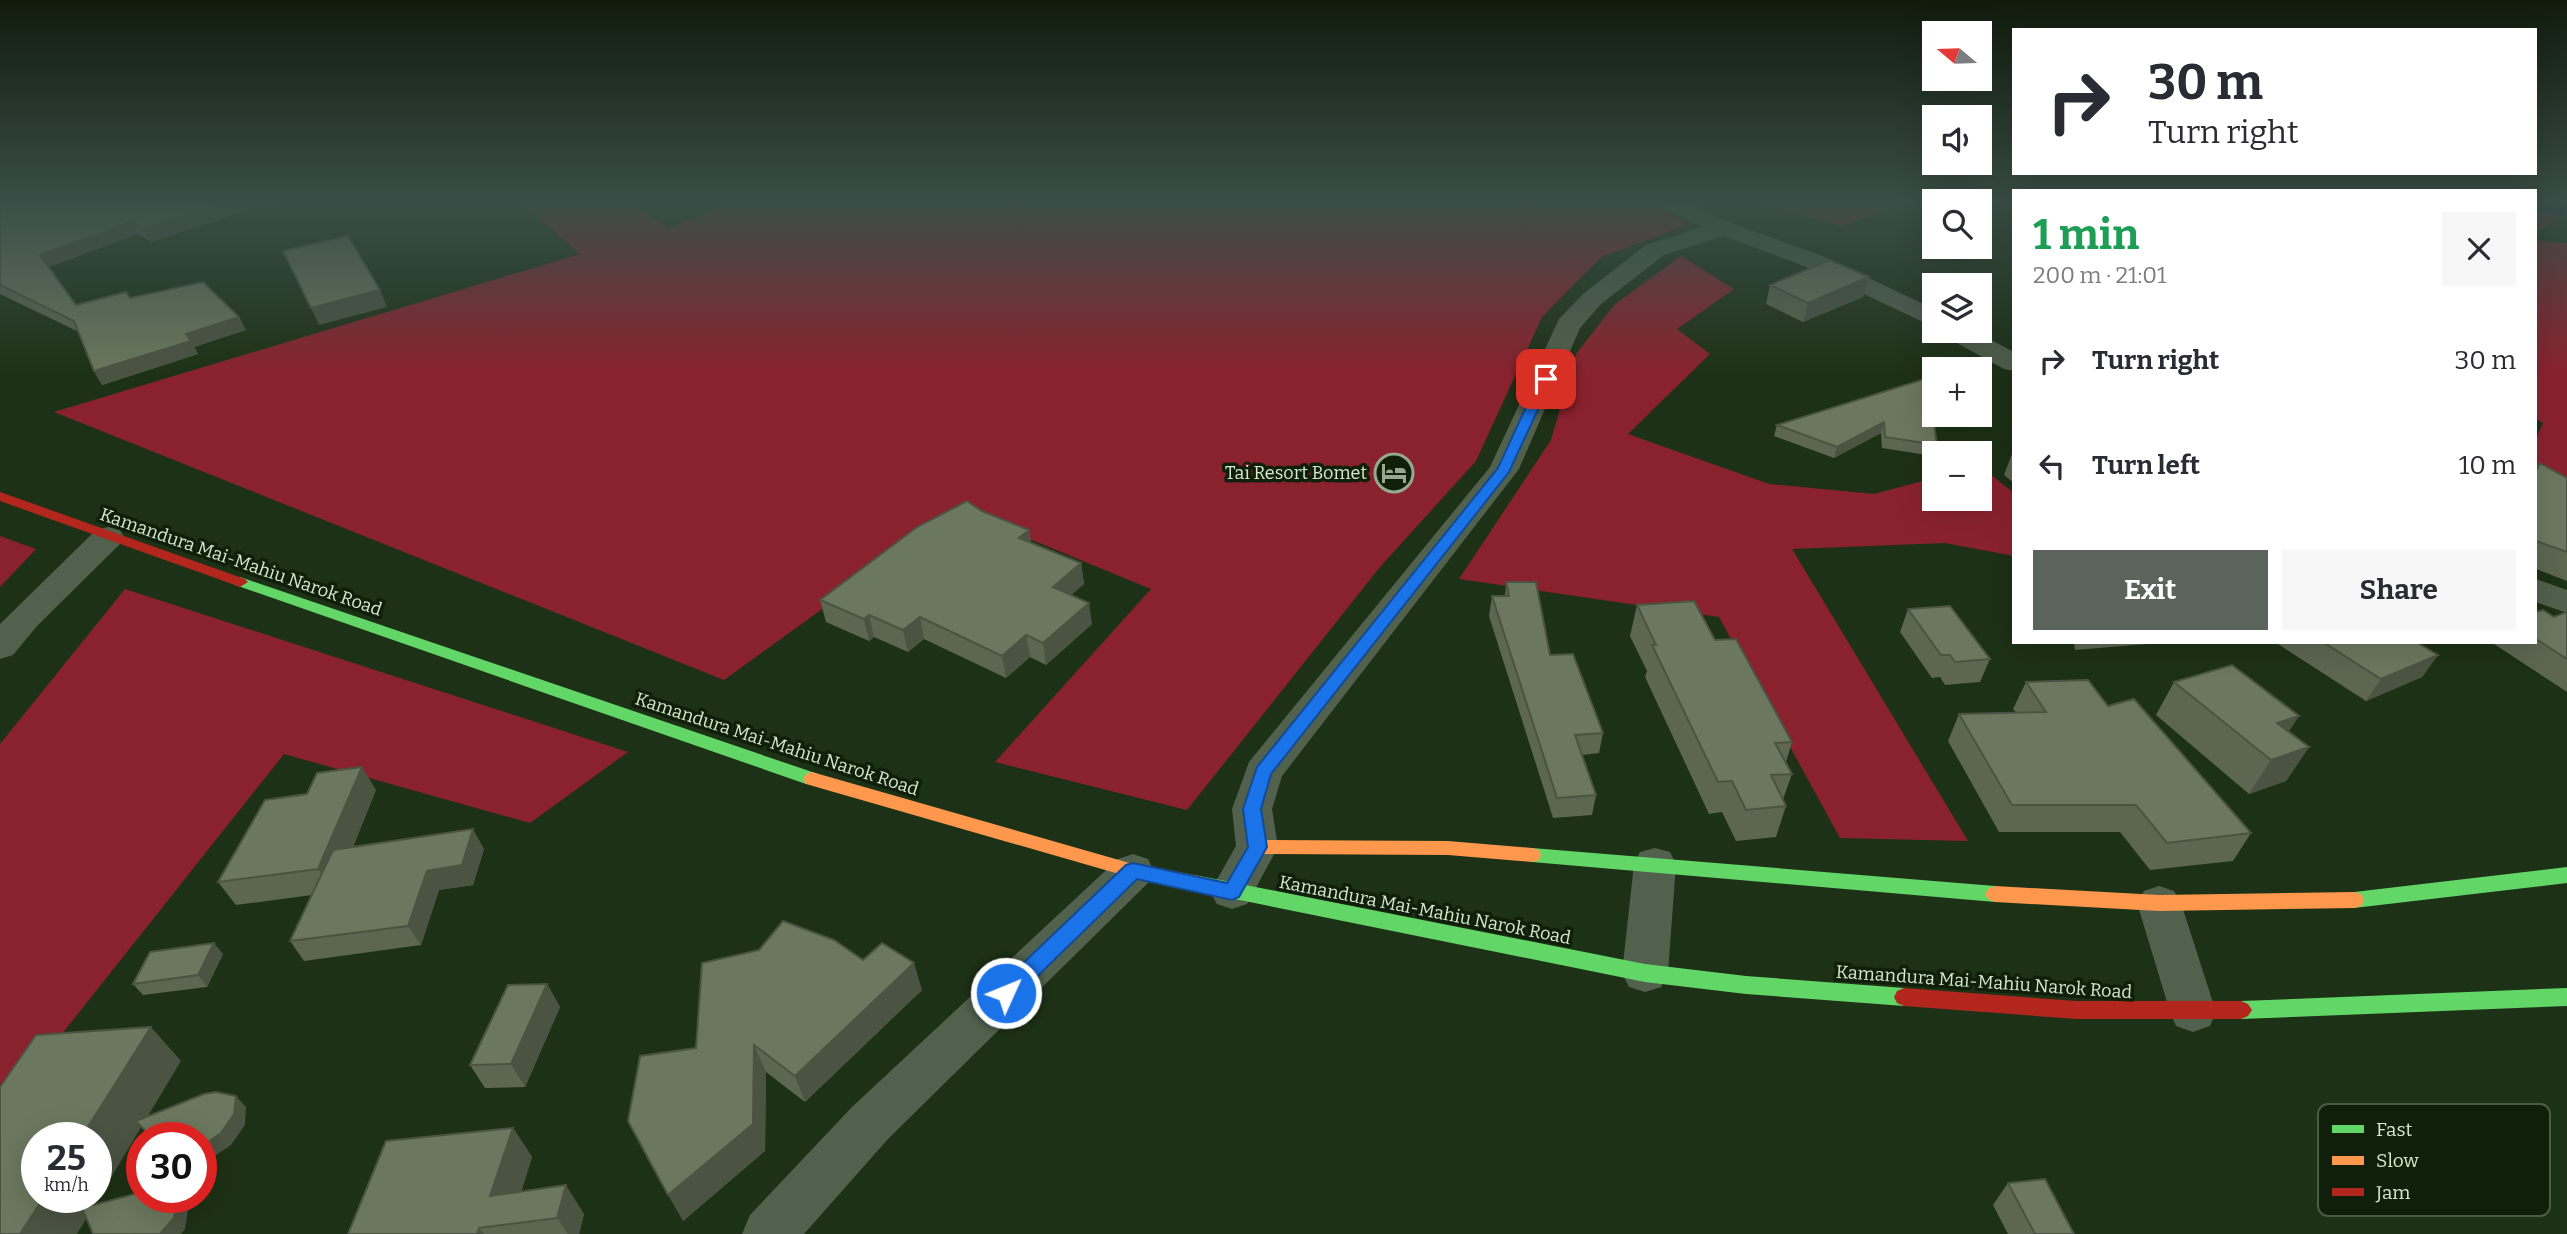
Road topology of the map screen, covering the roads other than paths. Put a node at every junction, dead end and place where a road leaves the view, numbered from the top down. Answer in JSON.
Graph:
{"nodes":[{"id":1,"x":1642,"y":260,"type":"edge"},
{"id":2,"x":1810,"y":260,"type":"edge"},
{"id":3,"x":1922,"y":313,"type":"edge"},
{"id":4,"x":1977,"y":343,"type":"edge"},
{"id":5,"x":2012,"y":362,"type":"edge"},
{"id":6,"x":0,"y":496,"type":"edge"},
{"id":7,"x":108,"y":537,"type":"junction"},
{"id":8,"x":2537,"y":590,"type":"edge"},
{"id":9,"x":2567,"y":602,"type":"edge"},
{"id":10,"x":0,"y":647,"type":"edge"},
{"id":11,"x":1257,"y":847,"type":"junction"},
{"id":12,"x":1655,"y":864,"type":"junction"},
{"id":13,"x":1133,"y":871,"type":"junction"},
{"id":14,"x":2567,"y":875,"type":"edge"},
{"id":15,"x":1232,"y":892,"type":"junction"},
{"id":16,"x":2159,"y":903,"type":"junction"},
{"id":17,"x":1645,"y":973,"type":"junction"},
{"id":18,"x":2567,"y":997,"type":"edge"},
{"id":19,"x":2193,"y":1012,"type":"junction"},
{"id":20,"x":769,"y":1234,"type":"edge"}],
"edges":[{"from":1,"to":11,"type":"street"},
{"from":2,"to":3,"type":"street"},
{"from":4,"to":5,"type":"street"},
{"from":6,"to":7,"type":"main road","name":"Kamandura Mai-Mahiu Narok Road"},
{"from":7,"to":10,"type":"street"},
{"from":7,"to":13,"type":"main road","name":"Kamandura Mai-Mahiu Narok Road"},
{"from":8,"to":9,"type":"street"},
{"from":11,"to":12,"type":"main road"},
{"from":11,"to":15,"type":"street"},
{"from":12,"to":16,"type":"main road"},
{"from":12,"to":17,"type":"street"},
{"from":13,"to":15,"type":"main road","name":"Kamandura Mai-Mahiu Narok Road"},
{"from":13,"to":20,"type":"street"},
{"from":14,"to":16,"type":"main road"},
{"from":15,"to":17,"type":"main road","name":"Kamandura Mai-Mahiu Narok Road"},
{"from":16,"to":19,"type":"street"},
{"from":17,"to":19,"type":"main road","name":"Kamandura Mai-Mahiu Narok Road"},
{"from":18,"to":19,"type":"main road","name":"Kamandura Mai-Mahiu Narok Road"}]}
